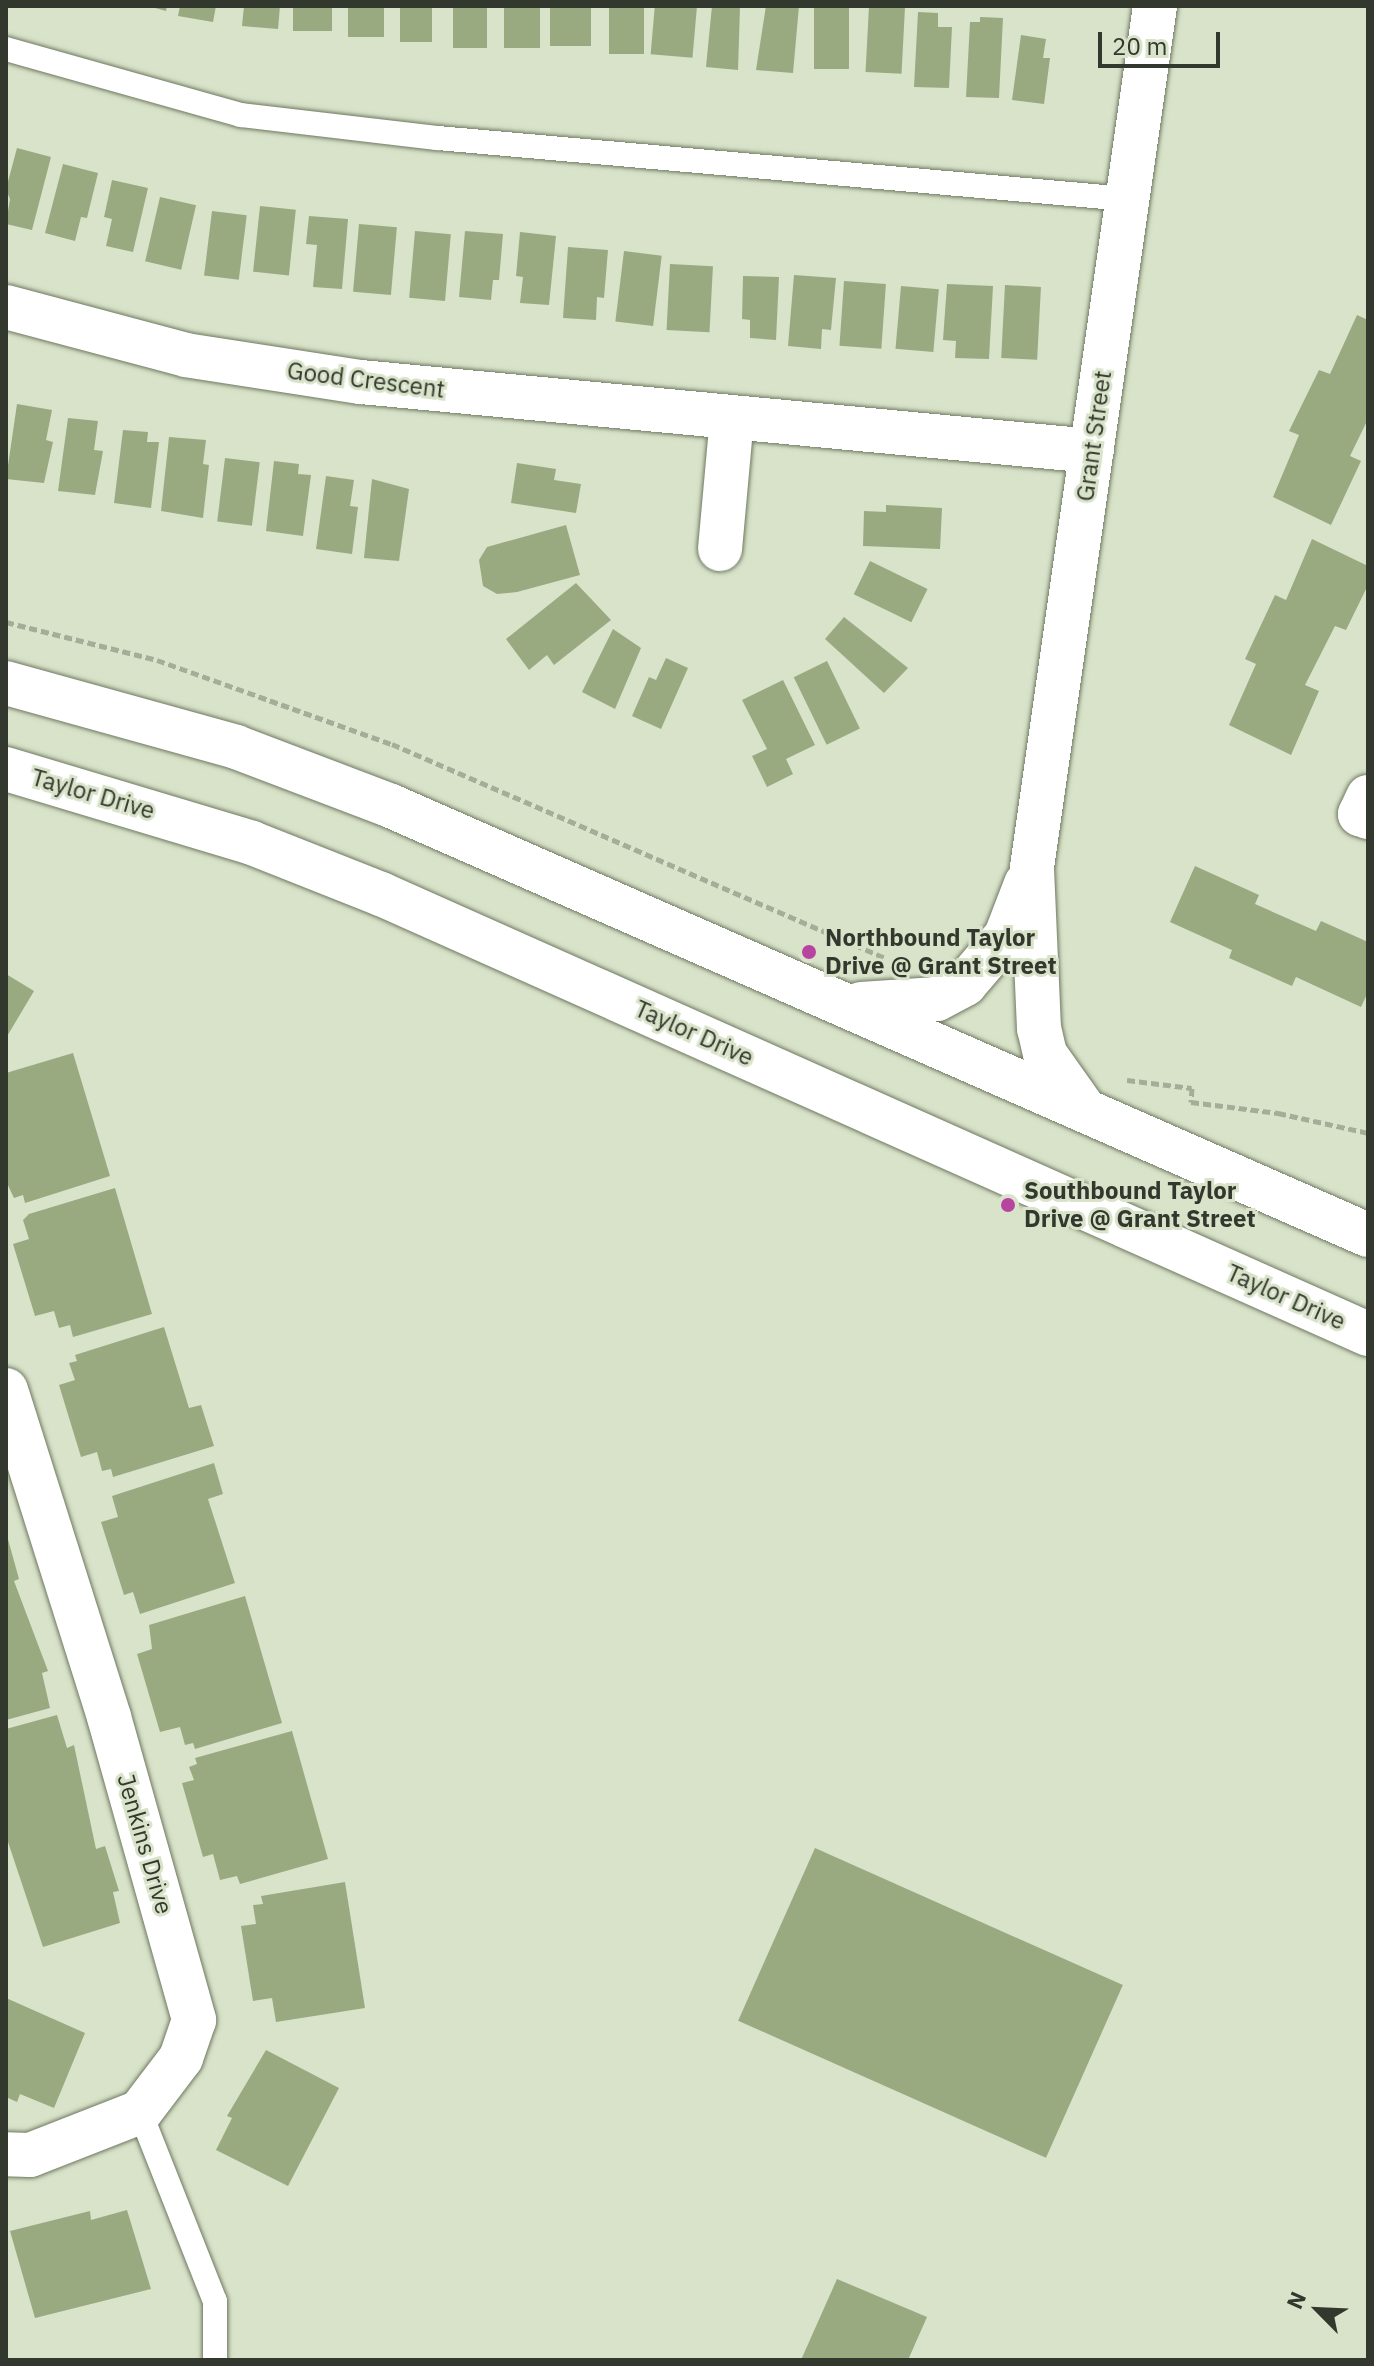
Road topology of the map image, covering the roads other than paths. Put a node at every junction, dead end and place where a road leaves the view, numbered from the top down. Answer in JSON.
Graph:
{"nodes":[{"id":1,"x":1155,"y":6,"type":"edge"},
{"id":2,"x":6,"y":49,"type":"edge"},
{"id":3,"x":1127,"y":199,"type":"junction"},
{"id":4,"x":6,"y":307,"type":"edge"},
{"id":5,"x":732,"y":418,"type":"junction"},
{"id":6,"x":1092,"y":451,"type":"junction"},
{"id":7,"x":720,"y":549,"type":"dead end"},
{"id":8,"x":6,"y":683,"type":"edge"},
{"id":9,"x":6,"y":769,"type":"edge"},
{"id":10,"x":1368,"y":797,"type":"edge"},
{"id":11,"x":1368,"y":817,"type":"edge"},
{"id":12,"x":1032,"y":867,"type":"junction"},
{"id":13,"x":853,"y":1004,"type":"junction"},
{"id":14,"x":1081,"y":1105,"type":"junction"},
{"id":15,"x":1368,"y":1235,"type":"edge"},
{"id":16,"x":1368,"y":1334,"type":"edge"},
{"id":17,"x":10,"y":1418,"type":"edge"},
{"id":18,"x":140,"y":2112,"type":"junction"},
{"id":19,"x":6,"y":2154,"type":"edge"},
{"id":20,"x":215,"y":2360,"type":"edge"}],
"edges":[{"from":1,"to":3,"type":"main road","name":"Grant Street"},
{"from":2,"to":3,"type":"lane"},
{"from":3,"to":6,"type":"main road","name":"Grant Street"},
{"from":4,"to":5,"type":"main road","name":"Good Crescent"},
{"from":5,"to":6,"type":"main road","name":"Good Crescent"},
{"from":5,"to":7,"type":"main road"},
{"from":6,"to":12,"type":"main road","name":"Grant Street"},
{"from":8,"to":13,"type":"main road"},
{"from":9,"to":16,"type":"main road","name":"Taylor Drive"},
{"from":10,"to":11,"type":"main road"},
{"from":12,"to":13,"type":"main road"},
{"from":12,"to":14,"type":"main road"},
{"from":13,"to":14,"type":"main road"},
{"from":14,"to":15,"type":"main road"},
{"from":17,"to":18,"type":"main road","name":"Jenkins Drive"},
{"from":18,"to":19,"type":"main road"},
{"from":18,"to":20,"type":"lane"}]}
